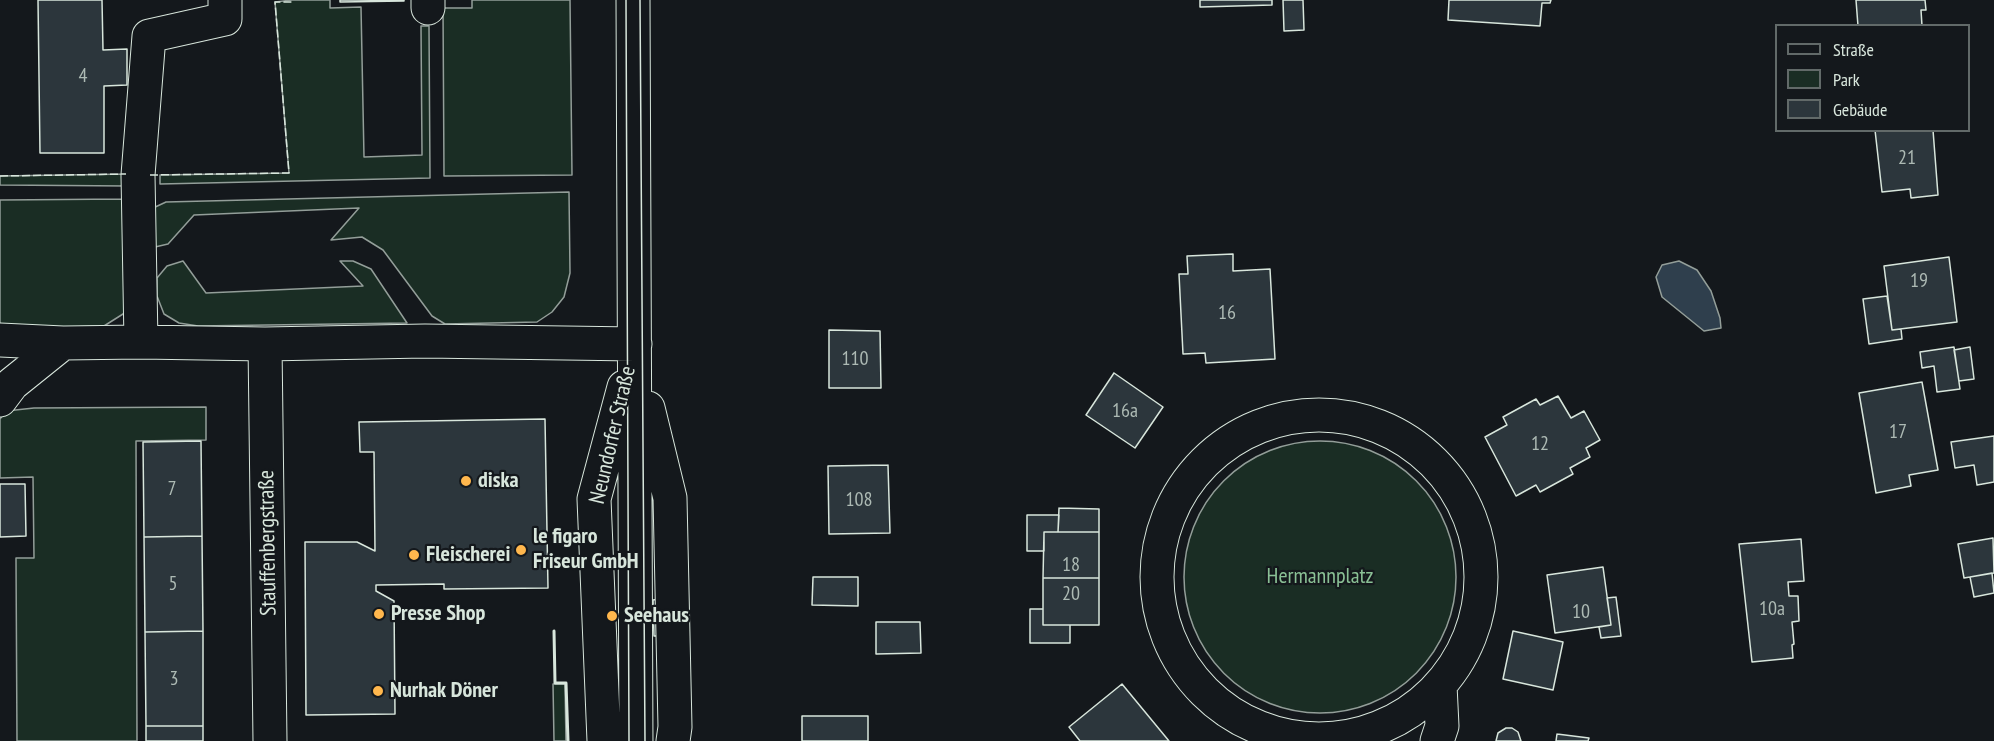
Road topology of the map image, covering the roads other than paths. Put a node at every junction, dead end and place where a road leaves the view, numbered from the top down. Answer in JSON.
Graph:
{"nodes":[{"id":1,"x":225,"y":0,"type":"edge"},
{"id":2,"x":633,"y":0,"type":"edge"},
{"id":3,"x":0,"y":340,"type":"edge"},
{"id":4,"x":141,"y":342,"type":"junction"},
{"id":5,"x":63,"y":343,"type":"junction"},
{"id":6,"x":265,"y":344,"type":"junction"},
{"id":7,"x":635,"y":344,"type":"junction"},
{"id":8,"x":0,"y":400,"type":"edge"},
{"id":9,"x":1440,"y":685,"type":"junction"},
{"id":10,"x":270,"y":741,"type":"edge"},
{"id":11,"x":604,"y":741,"type":"edge"},
{"id":12,"x":636,"y":741,"type":"edge"},
{"id":13,"x":673,"y":741,"type":"edge"},
{"id":14,"x":1437,"y":741,"type":"edge"}],
"edges":[{"from":1,"to":4,"type":"street"},
{"from":2,"to":7,"type":"street","name":"Neundorfer Straße"},
{"from":3,"to":5,"type":"street"},
{"from":4,"to":5,"type":"street"},
{"from":4,"to":6,"type":"street"},
{"from":5,"to":8,"type":"street"},
{"from":6,"to":7,"type":"street"},
{"from":6,"to":10,"type":"street","name":"Stauffenbergstraße"},
{"from":7,"to":11,"type":"street","name":"Neundorfer Straße"},
{"from":7,"to":12,"type":"street","name":"Neundorfer Straße"},
{"from":7,"to":13,"type":"street","name":"Neundorfer Straße"},
{"from":9,"to":9,"type":"street"},
{"from":9,"to":14,"type":"street"}]}
